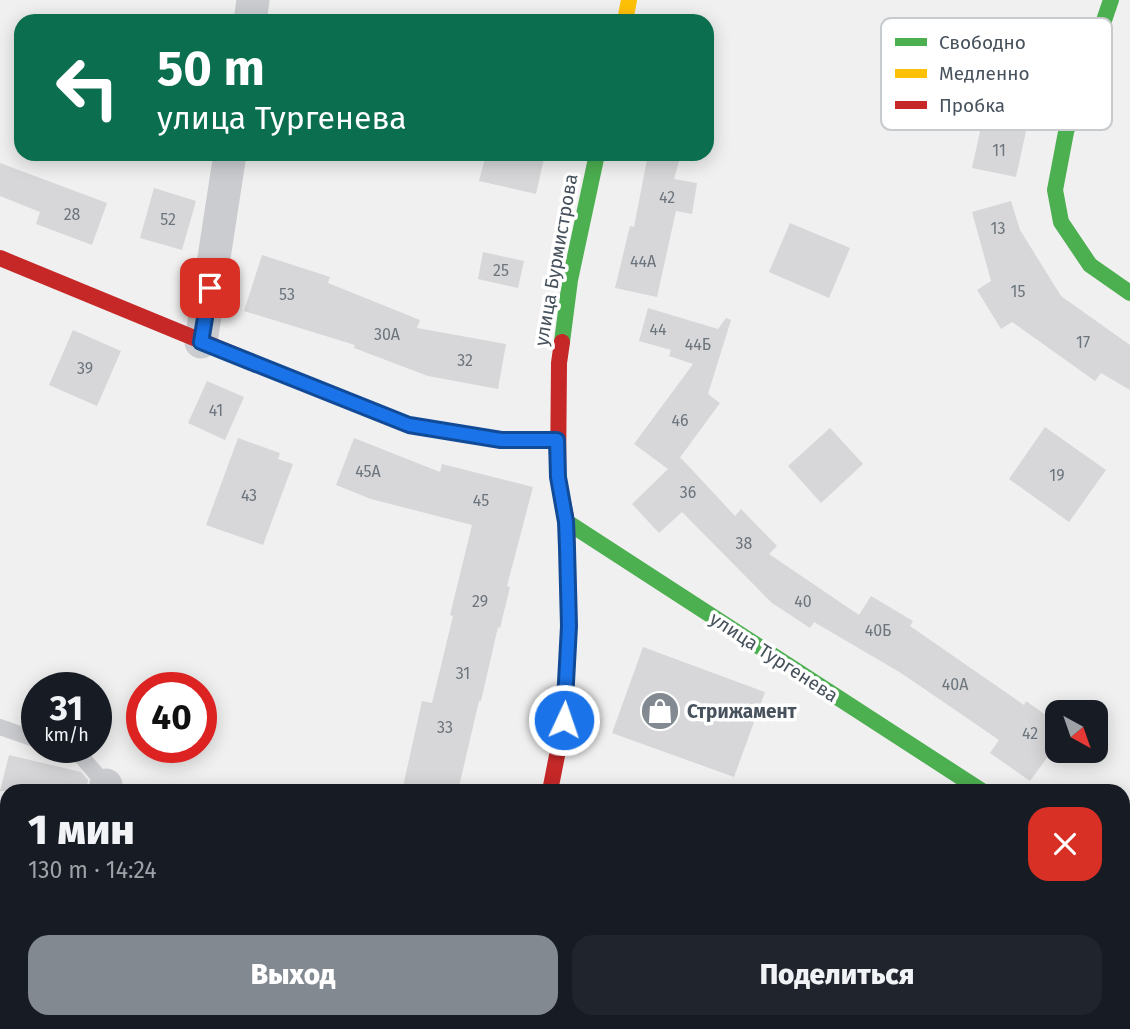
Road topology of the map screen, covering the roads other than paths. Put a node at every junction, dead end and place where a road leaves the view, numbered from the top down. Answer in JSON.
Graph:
{"nodes":[{"id":1,"x":1111,"y":0,"type":"edge"},
{"id":2,"x":1105,"y":18,"type":"edge"},
{"id":3,"x":1067,"y":130,"type":"edge"},
{"id":4,"x":229,"y":161,"type":"edge"},
{"id":5,"x":596,"y":161,"type":"edge"},
{"id":6,"x":0,"y":258,"type":"edge"},
{"id":7,"x":1130,"y":293,"type":"edge"},
{"id":8,"x":201,"y":342,"type":"junction"},
{"id":9,"x":557,"y":440,"type":"junction"},
{"id":10,"x":566,"y":522,"type":"junction"},
{"id":11,"x":0,"y":727,"type":"edge"},
{"id":12,"x":21,"y":734,"type":"edge"},
{"id":13,"x":86,"y":763,"type":"edge"},
{"id":14,"x":103,"y":784,"type":"edge"},
{"id":15,"x":551,"y":784,"type":"edge"},
{"id":16,"x":971,"y":784,"type":"edge"}],
"edges":[{"from":1,"to":2,"type":"street"},
{"from":3,"to":7,"type":"street"},
{"from":4,"to":8,"type":"street"},
{"from":5,"to":9,"type":"street","name":"улица Бурмистрова"},
{"from":6,"to":8,"type":"street"},
{"from":8,"to":9,"type":"street"},
{"from":9,"to":10,"type":"street","name":"улица Бурмистрова"},
{"from":10,"to":15,"type":"street","name":"улица Бурмистрова"},
{"from":10,"to":16,"type":"street","name":"улица Тургенева"},
{"from":11,"to":12,"type":"lane"},
{"from":13,"to":14,"type":"lane"}]}
